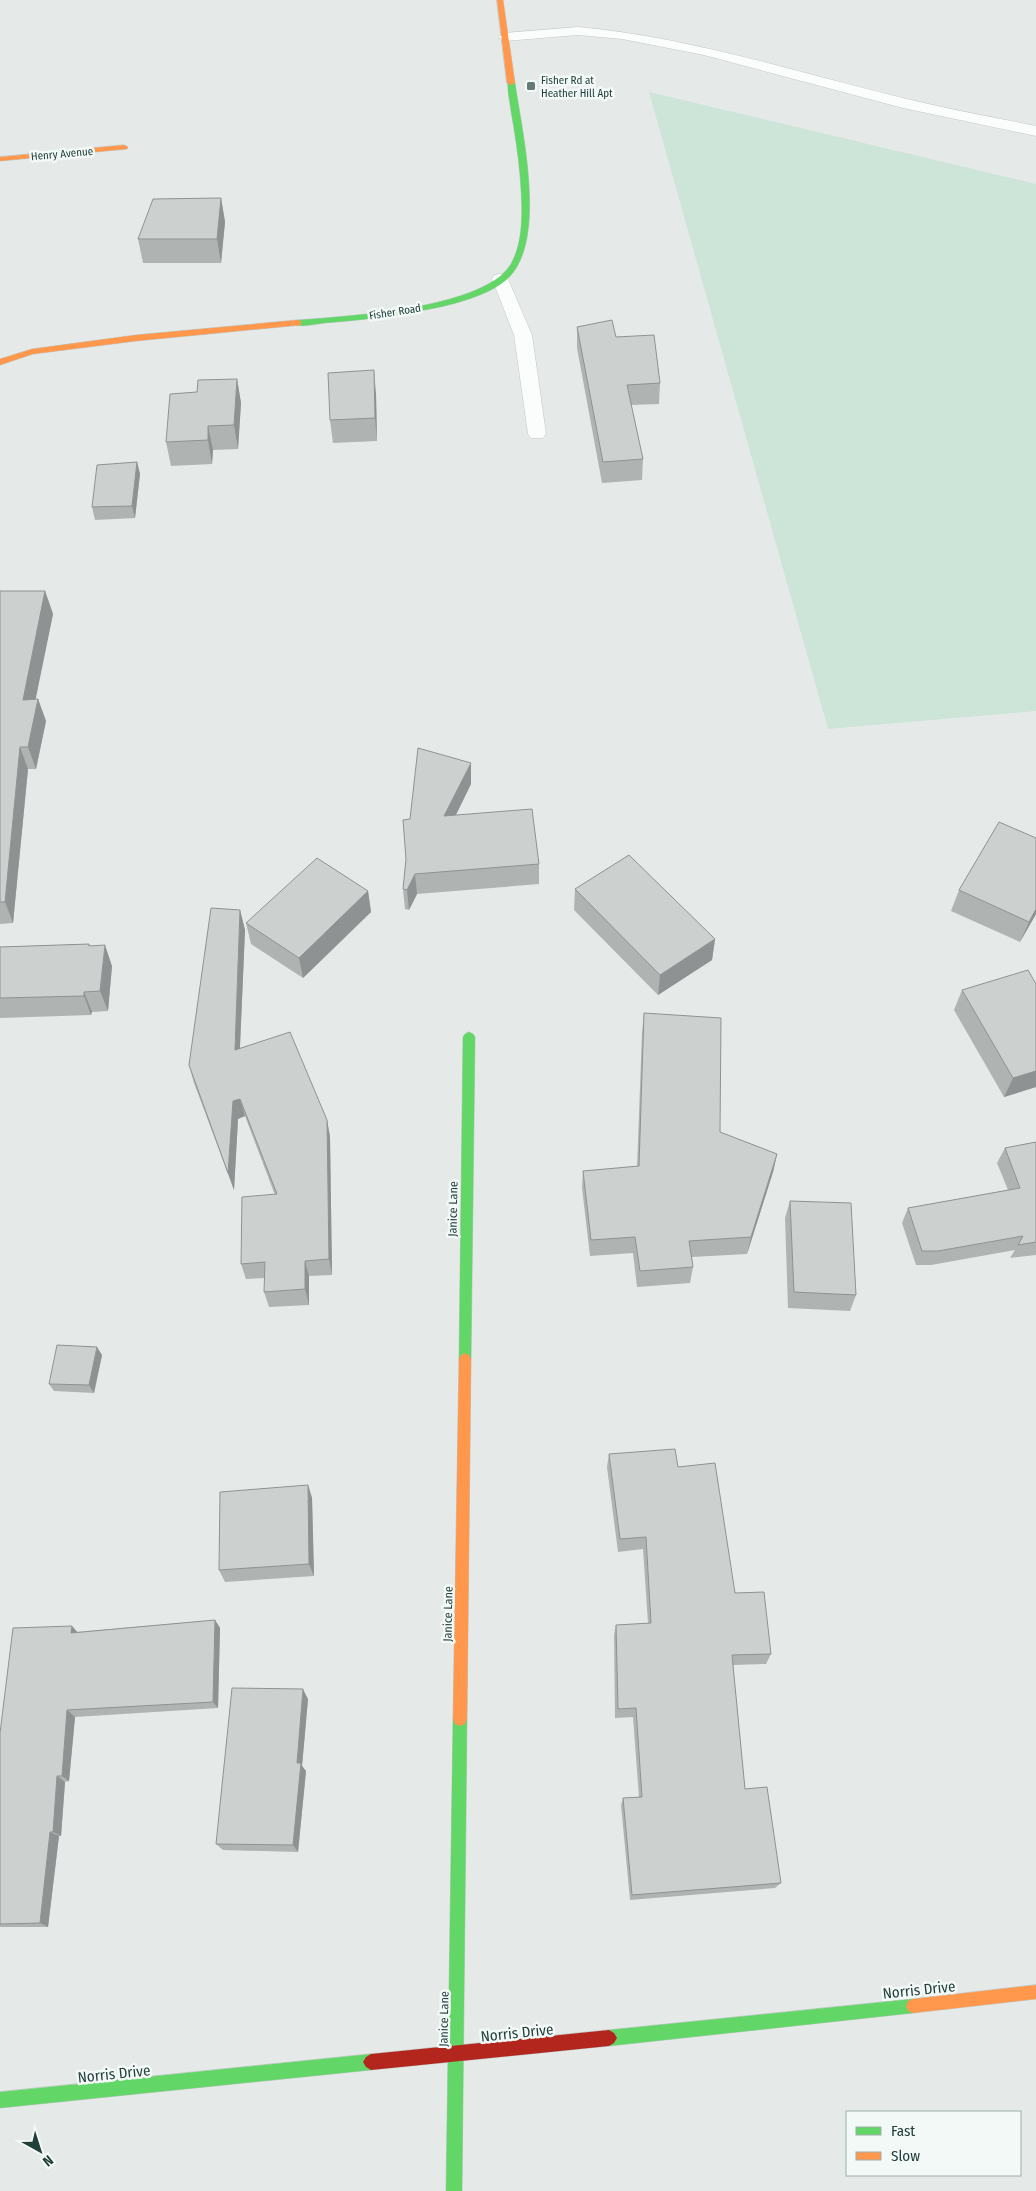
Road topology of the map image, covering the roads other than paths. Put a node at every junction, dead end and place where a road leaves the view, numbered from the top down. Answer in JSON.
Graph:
{"nodes":[{"id":1,"x":500,"y":0,"type":"edge"},
{"id":2,"x":505,"y":37,"type":"junction"},
{"id":3,"x":1036,"y":131,"type":"edge"},
{"id":4,"x":124,"y":147,"type":"dead end"},
{"id":5,"x":0,"y":159,"type":"edge"},
{"id":6,"x":500,"y":279,"type":"junction"},
{"id":7,"x":0,"y":362,"type":"edge"},
{"id":8,"x":537,"y":434,"type":"dead end"},
{"id":9,"x":469,"y":1037,"type":"dead end"},
{"id":10,"x":1036,"y":1992,"type":"edge"},
{"id":11,"x":457,"y":2054,"type":"junction"},
{"id":12,"x":0,"y":2100,"type":"edge"},
{"id":13,"x":454,"y":2191,"type":"edge"}],
"edges":[{"from":1,"to":2,"type":"street","name":"Fisher Road"},
{"from":2,"to":3,"type":"lane"},
{"from":2,"to":6,"type":"street","name":"Fisher Road"},
{"from":4,"to":5,"type":"street","name":"Henry Avenue"},
{"from":6,"to":7,"type":"street","name":"Fisher Road"},
{"from":6,"to":8,"type":"lane"},
{"from":9,"to":11,"type":"street","name":"Janice Lane"},
{"from":10,"to":11,"type":"street","name":"Norris Drive"},
{"from":11,"to":12,"type":"street","name":"Norris Drive"},
{"from":11,"to":13,"type":"street","name":"Janice Lane"}]}
